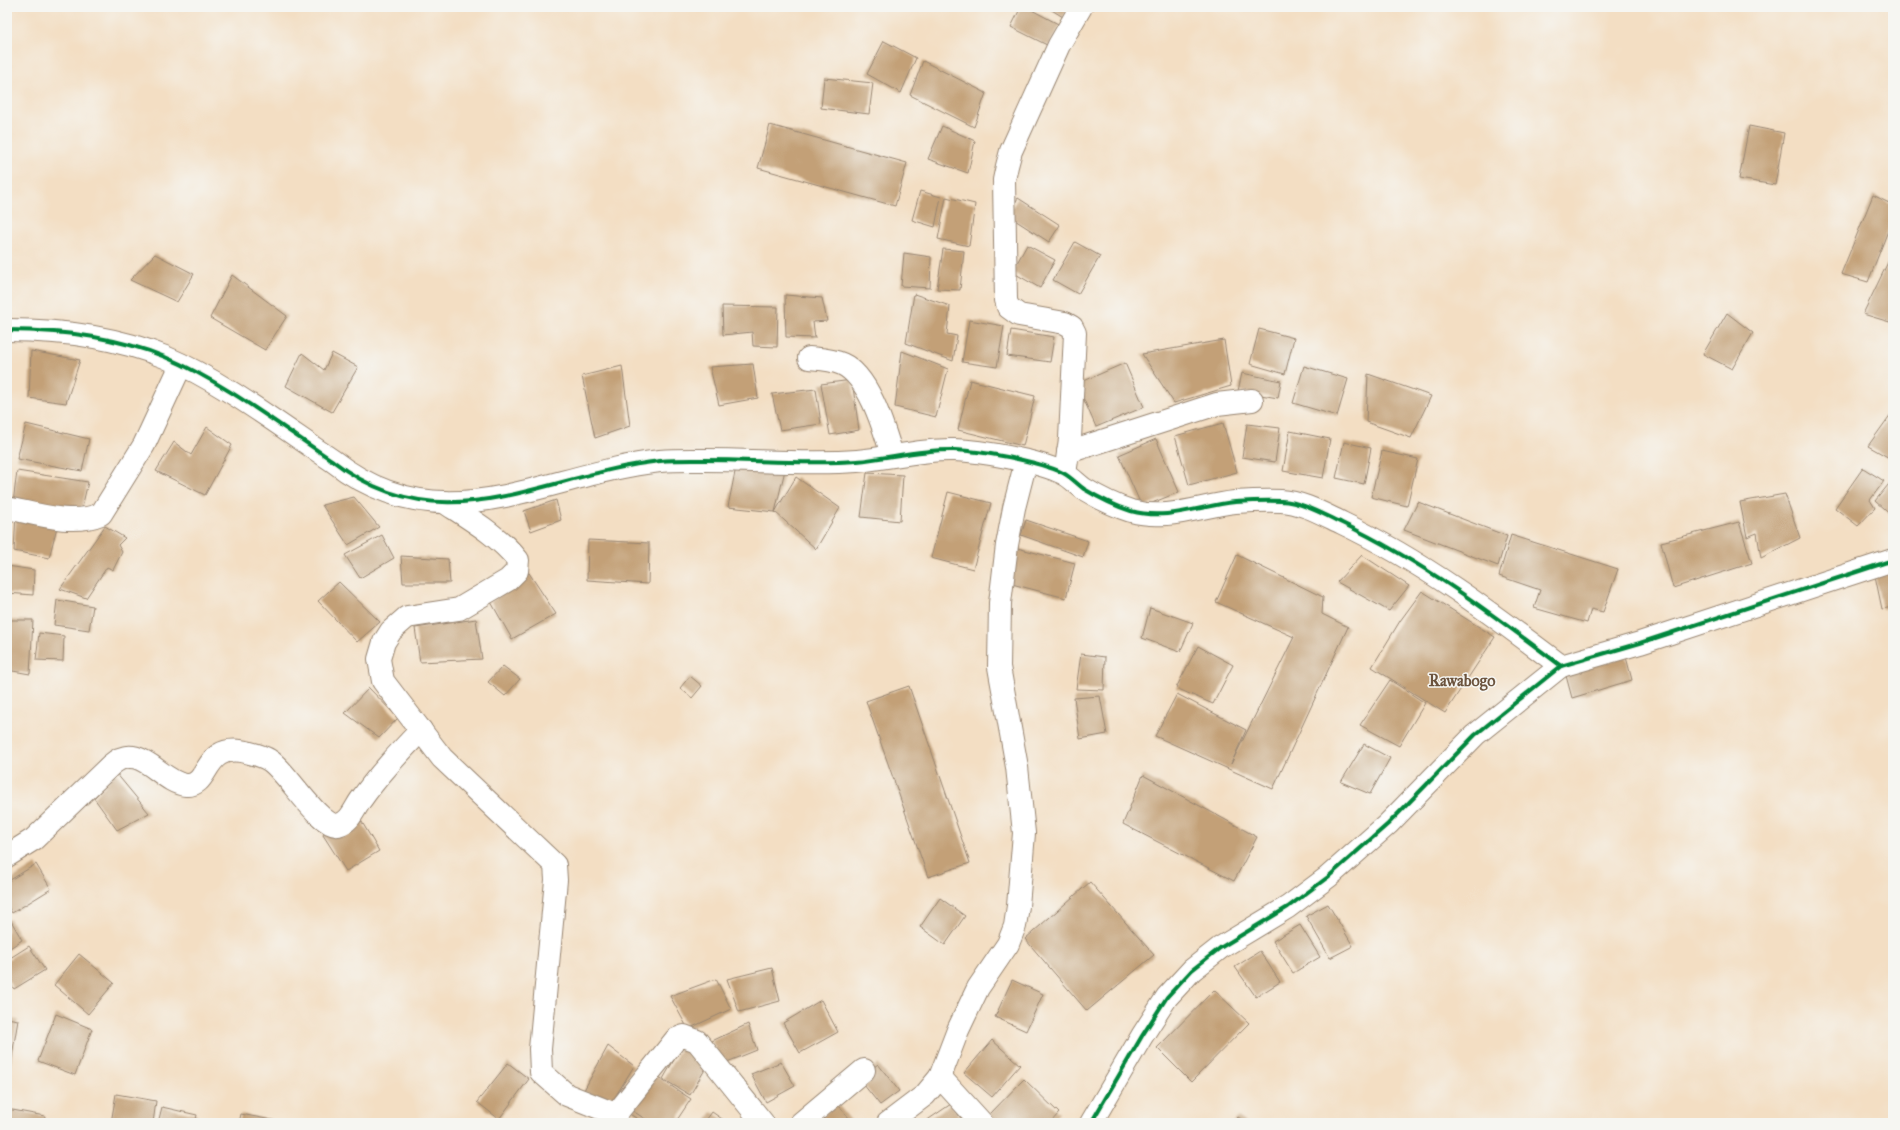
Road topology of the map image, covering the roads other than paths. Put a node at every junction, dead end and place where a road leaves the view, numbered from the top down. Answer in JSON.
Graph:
{"nodes":[{"id":1,"x":1081,"y":7,"type":"edge"},
{"id":2,"x":7,"y":330,"type":"edge"},
{"id":3,"x":808,"y":358,"type":"dead end"},
{"id":4,"x":181,"y":365,"type":"junction"},
{"id":5,"x":1252,"y":400,"type":"dead end"},
{"id":6,"x":1068,"y":452,"type":"junction"},
{"id":7,"x":892,"y":455,"type":"junction"},
{"id":8,"x":1026,"y":461,"type":"junction"},
{"id":9,"x":1064,"y":474,"type":"junction"},
{"id":10,"x":444,"y":502,"type":"junction"},
{"id":11,"x":7,"y":508,"type":"edge"},
{"id":12,"x":1893,"y":560,"type":"edge"},
{"id":13,"x":1561,"y":666,"type":"junction"},
{"id":14,"x":421,"y":730,"type":"junction"},
{"id":15,"x":7,"y":856,"type":"edge"},
{"id":16,"x":864,"y":1070,"type":"dead end"},
{"id":17,"x":940,"y":1077,"type":"junction"},
{"id":18,"x":612,"y":1119,"type":"edge"},
{"id":19,"x":763,"y":1123,"type":"edge"},
{"id":20,"x":801,"y":1123,"type":"edge"},
{"id":21,"x":888,"y":1123,"type":"edge"},
{"id":22,"x":982,"y":1123,"type":"edge"},
{"id":23,"x":1091,"y":1123,"type":"edge"}],
"edges":[{"from":1,"to":6,"type":"street"},
{"from":2,"to":4,"type":"street"},
{"from":3,"to":7,"type":"street"},
{"from":4,"to":10,"type":"street"},
{"from":4,"to":11,"type":"street"},
{"from":5,"to":6,"type":"street"},
{"from":6,"to":9,"type":"street"},
{"from":7,"to":8,"type":"street"},
{"from":7,"to":10,"type":"street"},
{"from":8,"to":9,"type":"street"},
{"from":8,"to":17,"type":"street"},
{"from":9,"to":13,"type":"street"},
{"from":10,"to":14,"type":"street"},
{"from":12,"to":13,"type":"street"},
{"from":13,"to":23,"type":"street"},
{"from":14,"to":15,"type":"street"},
{"from":14,"to":18,"type":"street"},
{"from":16,"to":20,"type":"street"},
{"from":17,"to":21,"type":"street"},
{"from":17,"to":22,"type":"street"},
{"from":18,"to":19,"type":"street"}]}
